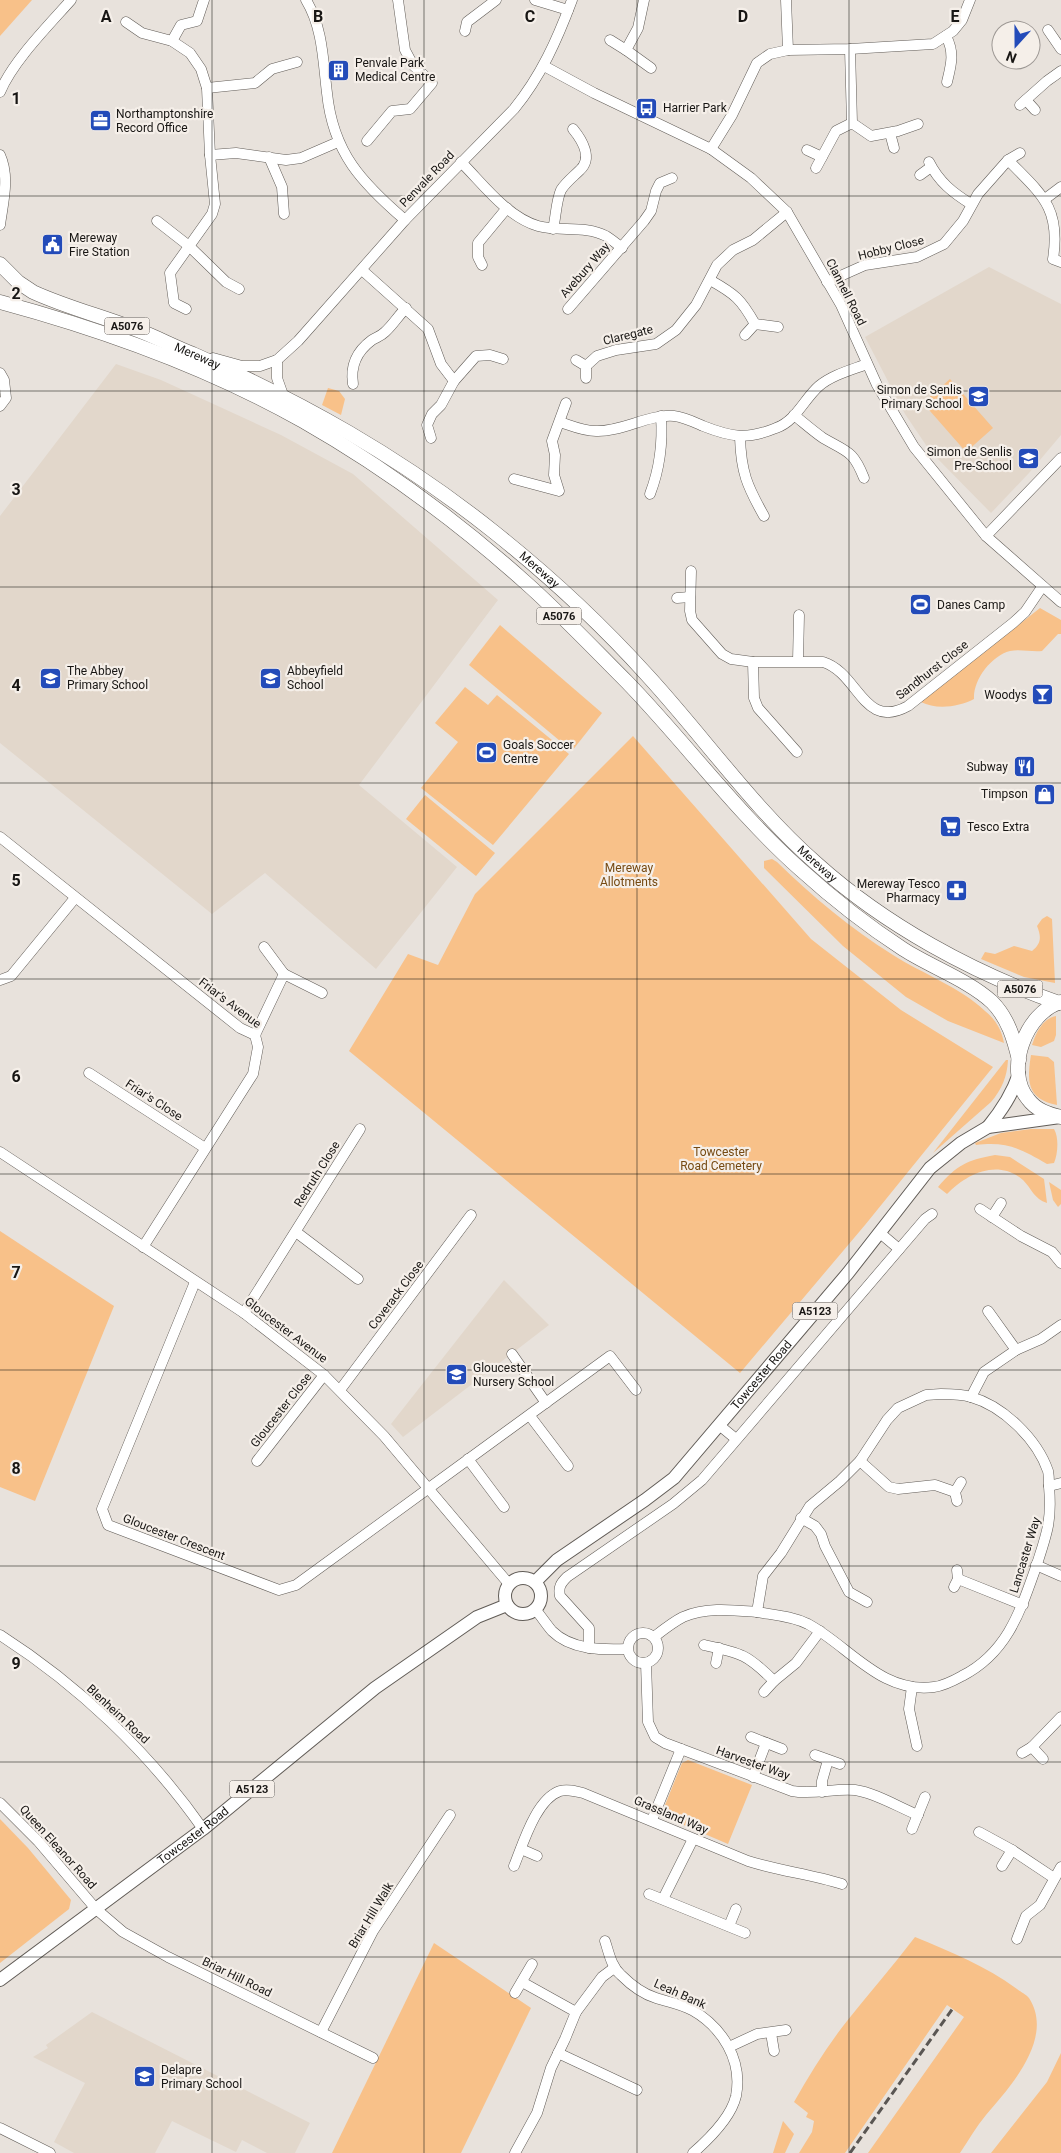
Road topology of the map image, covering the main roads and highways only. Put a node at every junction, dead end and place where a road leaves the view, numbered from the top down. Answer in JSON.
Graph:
{"nodes":[{"id":1,"x":0,"y":266,"type":"edge"},
{"id":2,"x":0,"y":302,"type":"edge"},
{"id":3,"x":1060,"y":1002,"type":"edge"},
{"id":4,"x":1019,"y":1067,"type":"junction"},
{"id":5,"x":1061,"y":1117,"type":"edge"},
{"id":6,"x":988,"y":1127,"type":"junction"},
{"id":7,"x":535,"y":1582,"type":"junction"},
{"id":8,"x":507,"y":1605,"type":"junction"},
{"id":9,"x":0,"y":1980,"type":"edge"}],
"edges":[{"from":1,"to":3,"type":"highway","name":"Mereway","number":"A5076"},
{"from":2,"to":4,"type":"highway","name":"Mereway","number":"A5076"},
{"from":3,"to":4,"type":"highway"},
{"from":4,"to":5,"type":"highway","name":"Mereway"},
{"from":4,"to":6,"type":"main road","name":"Towcester Road","number":"A5123"},
{"from":5,"to":6,"type":"main road","name":"Towcester Road","number":"A5123"},
{"from":6,"to":7,"type":"main road","name":"Towcester Road","number":"A5123"},
{"from":7,"to":8,"type":"main road"},
{"from":7,"to":8,"type":"main road"},
{"from":8,"to":9,"type":"main road","name":"Towcester Road","number":"A5123"}]}
